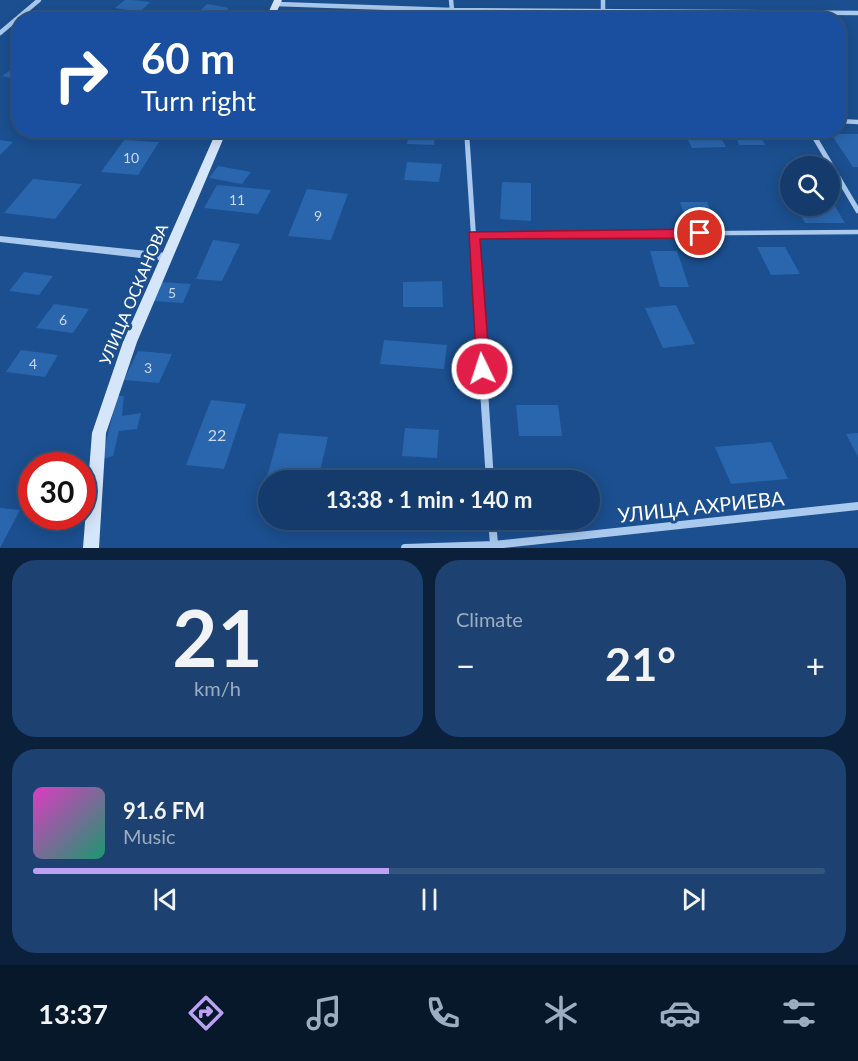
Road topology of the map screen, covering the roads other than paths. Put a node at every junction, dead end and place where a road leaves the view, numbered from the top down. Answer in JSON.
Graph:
{"nodes":[{"id":1,"x":39,"y":0,"type":"edge"},
{"id":2,"x":451,"y":0,"type":"edge"},
{"id":3,"x":603,"y":0,"type":"edge"},
{"id":4,"x":277,"y":2,"type":"edge"},
{"id":5,"x":452,"y":10,"type":"junction"},
{"id":6,"x":603,"y":11,"type":"junction"},
{"id":7,"x":25,"y":12,"type":"edge"},
{"id":8,"x":730,"y":12,"type":"edge"},
{"id":9,"x":12,"y":23,"type":"edge"},
{"id":10,"x":0,"y":33,"type":"edge"},
{"id":11,"x":219,"y":138,"type":"edge"},
{"id":12,"x":467,"y":138,"type":"edge"},
{"id":13,"x":816,"y":138,"type":"edge"},
{"id":14,"x":858,"y":211,"type":"edge"},
{"id":15,"x":858,"y":232,"type":"edge"},
{"id":16,"x":473,"y":235,"type":"junction"},
{"id":17,"x":0,"y":239,"type":"edge"},
{"id":18,"x":167,"y":257,"type":"junction"},
{"id":19,"x":489,"y":470,"type":"edge"},
{"id":20,"x":858,"y":506,"type":"edge"},
{"id":21,"x":493,"y":530,"type":"edge"},
{"id":22,"x":494,"y":545,"type":"junction"},
{"id":23,"x":91,"y":548,"type":"edge"},
{"id":24,"x":405,"y":548,"type":"edge"}],
"edges":[{"from":1,"to":7,"type":"street"},
{"from":2,"to":5,"type":"street"},
{"from":3,"to":6,"type":"street"},
{"from":4,"to":5,"type":"street"},
{"from":5,"to":6,"type":"street"},
{"from":6,"to":8,"type":"street"},
{"from":9,"to":10,"type":"street"},
{"from":11,"to":18,"type":"main road","name":"УЛИЦА ОСКАНОВА"},
{"from":12,"to":16,"type":"street"},
{"from":13,"to":14,"type":"street"},
{"from":15,"to":16,"type":"lane"},
{"from":16,"to":19,"type":"street"},
{"from":17,"to":18,"type":"street"},
{"from":18,"to":23,"type":"main road","name":"УЛИЦА ОСКАНОВА"},
{"from":20,"to":22,"type":"street","name":"УЛИЦА АХРИЕВА"},
{"from":21,"to":22,"type":"street"},
{"from":22,"to":24,"type":"street","name":"УЛИЦА АХРИЕВА"}]}
